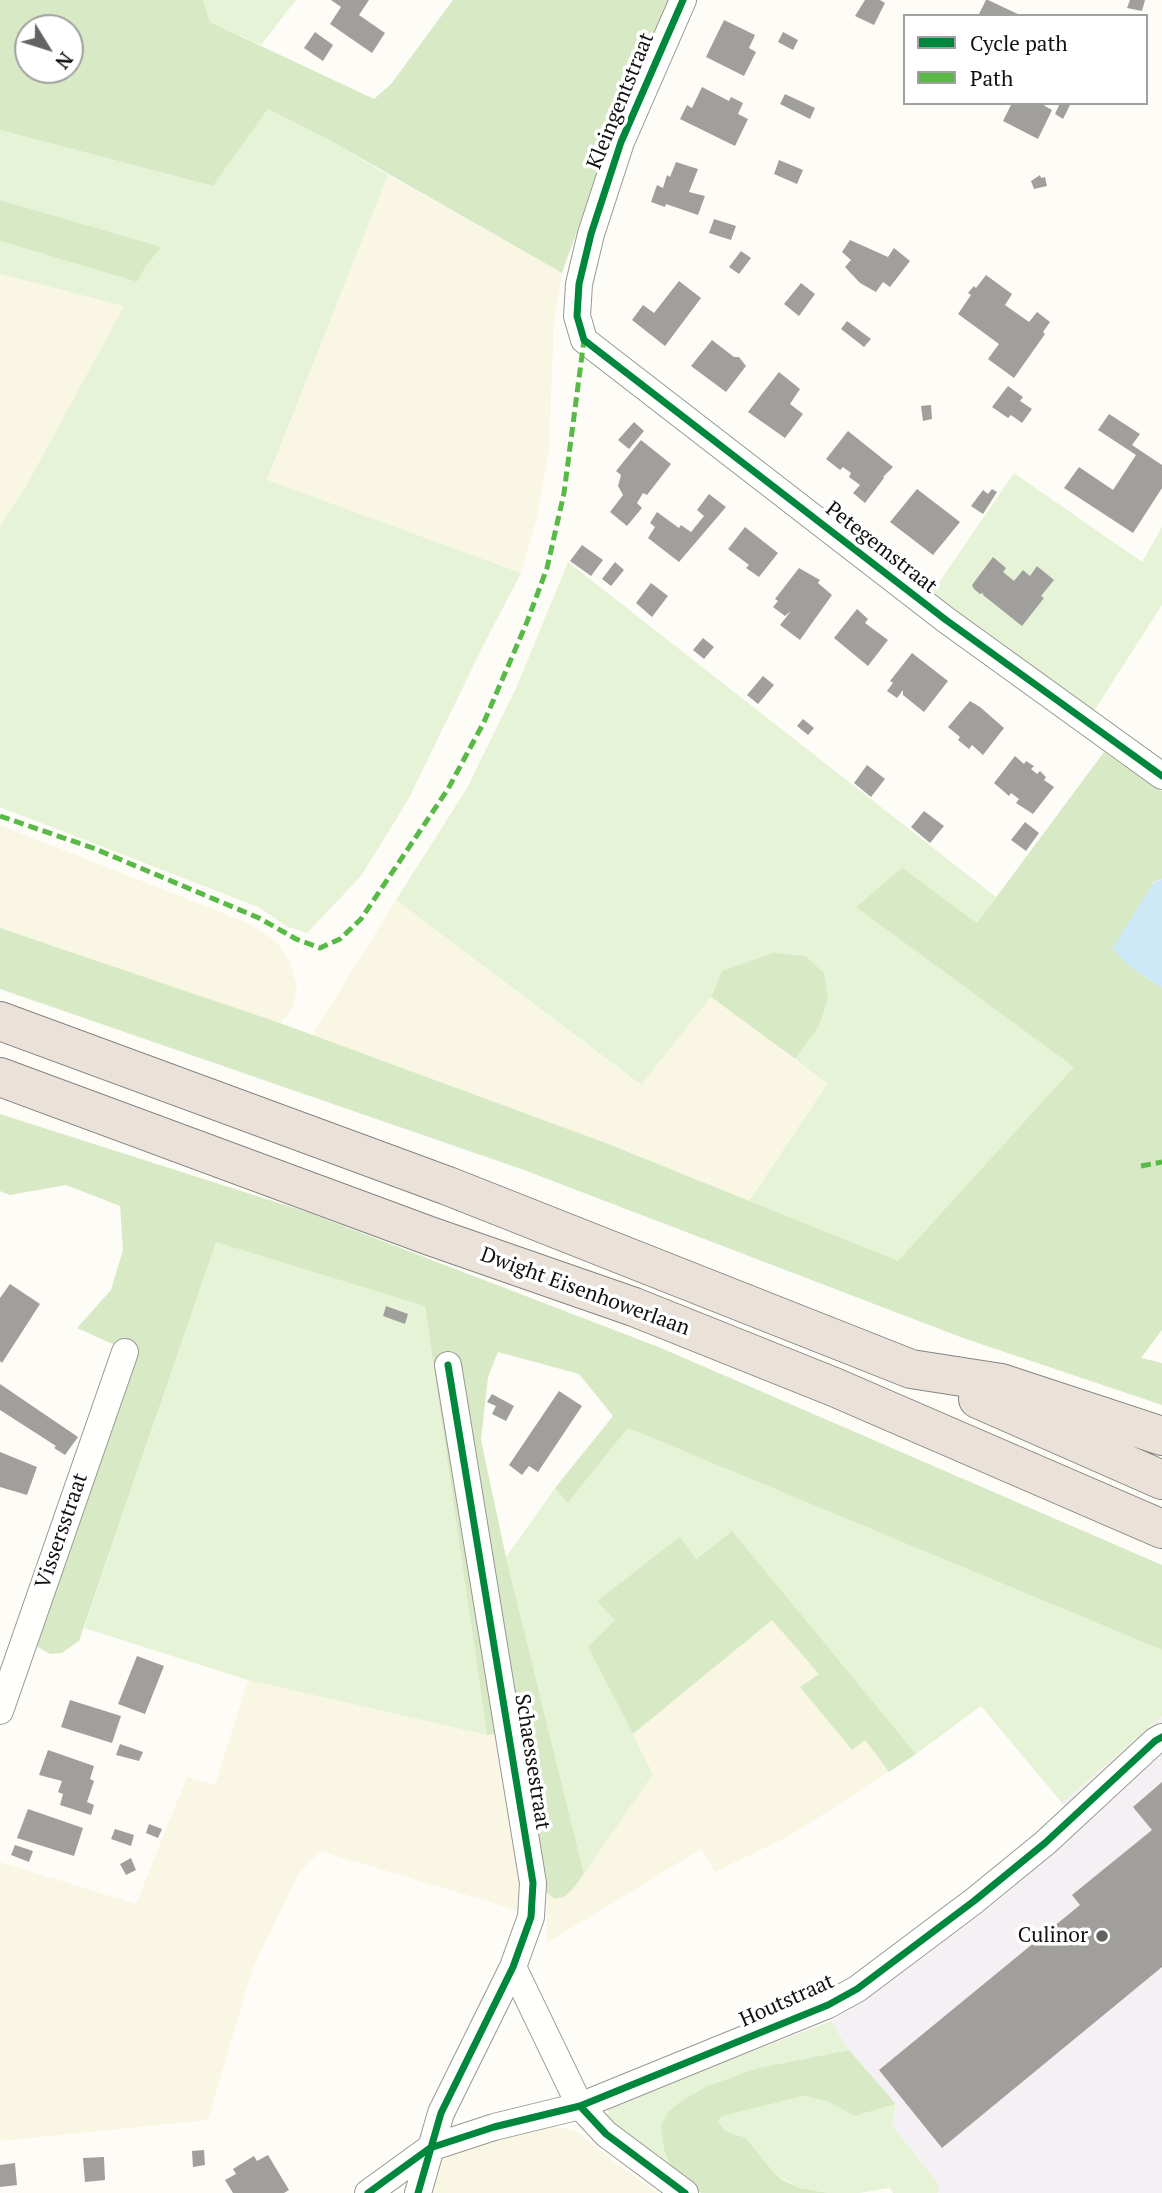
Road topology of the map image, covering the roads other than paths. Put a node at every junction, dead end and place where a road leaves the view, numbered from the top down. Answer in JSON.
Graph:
{"nodes":[{"id":1,"x":683,"y":0,"type":"edge"},
{"id":2,"x":584,"y":340,"type":"joint"},
{"id":3,"x":1162,"y":776,"type":"edge"},
{"id":4,"x":0,"y":1021,"type":"edge"},
{"id":5,"x":0,"y":1077,"type":"edge"},
{"id":6,"x":125,"y":1352,"type":"dead end"},
{"id":7,"x":448,"y":1365,"type":"dead end"},
{"id":8,"x":911,"y":1369,"type":"junction"},
{"id":9,"x":1162,"y":1436,"type":"edge"},
{"id":10,"x":1162,"y":1480,"type":"edge"},
{"id":11,"x":1162,"y":1529,"type":"edge"},
{"id":12,"x":0,"y":1710,"type":"edge"},
{"id":13,"x":1162,"y":1737,"type":"edge"},
{"id":14,"x":513,"y":1967,"type":"junction"},
{"id":15,"x":579,"y":2106,"type":"junction"},
{"id":16,"x":430,"y":2148,"type":"junction"},
{"id":17,"x":368,"y":2193,"type":"edge"},
{"id":18,"x":418,"y":2193,"type":"edge"},
{"id":19,"x":685,"y":2193,"type":"edge"}],
"edges":[{"from":1,"to":2,"type":"street","name":"Kleingentstraat"},
{"from":2,"to":3,"type":"street","name":"Petegemstraat"},
{"from":4,"to":8,"type":"highway"},
{"from":5,"to":11,"type":"highway","name":"Dwight Eisenhowerlaan"},
{"from":6,"to":12,"type":"street","name":"Vissersstraat"},
{"from":7,"to":14,"type":"street","name":"Schaessestraat"},
{"from":8,"to":9,"type":"highway"},
{"from":8,"to":10,"type":"highway"},
{"from":13,"to":15,"type":"street","name":"Houtstraat"},
{"from":14,"to":15,"type":"street"},
{"from":14,"to":16,"type":"street","name":"Schaessestraat"},
{"from":15,"to":16,"type":"street","name":"Houtstraat"},
{"from":15,"to":19,"type":"street"},
{"from":16,"to":17,"type":"street","name":"Houtstraat"},
{"from":16,"to":18,"type":"street","name":"Schaessestraat"}]}
